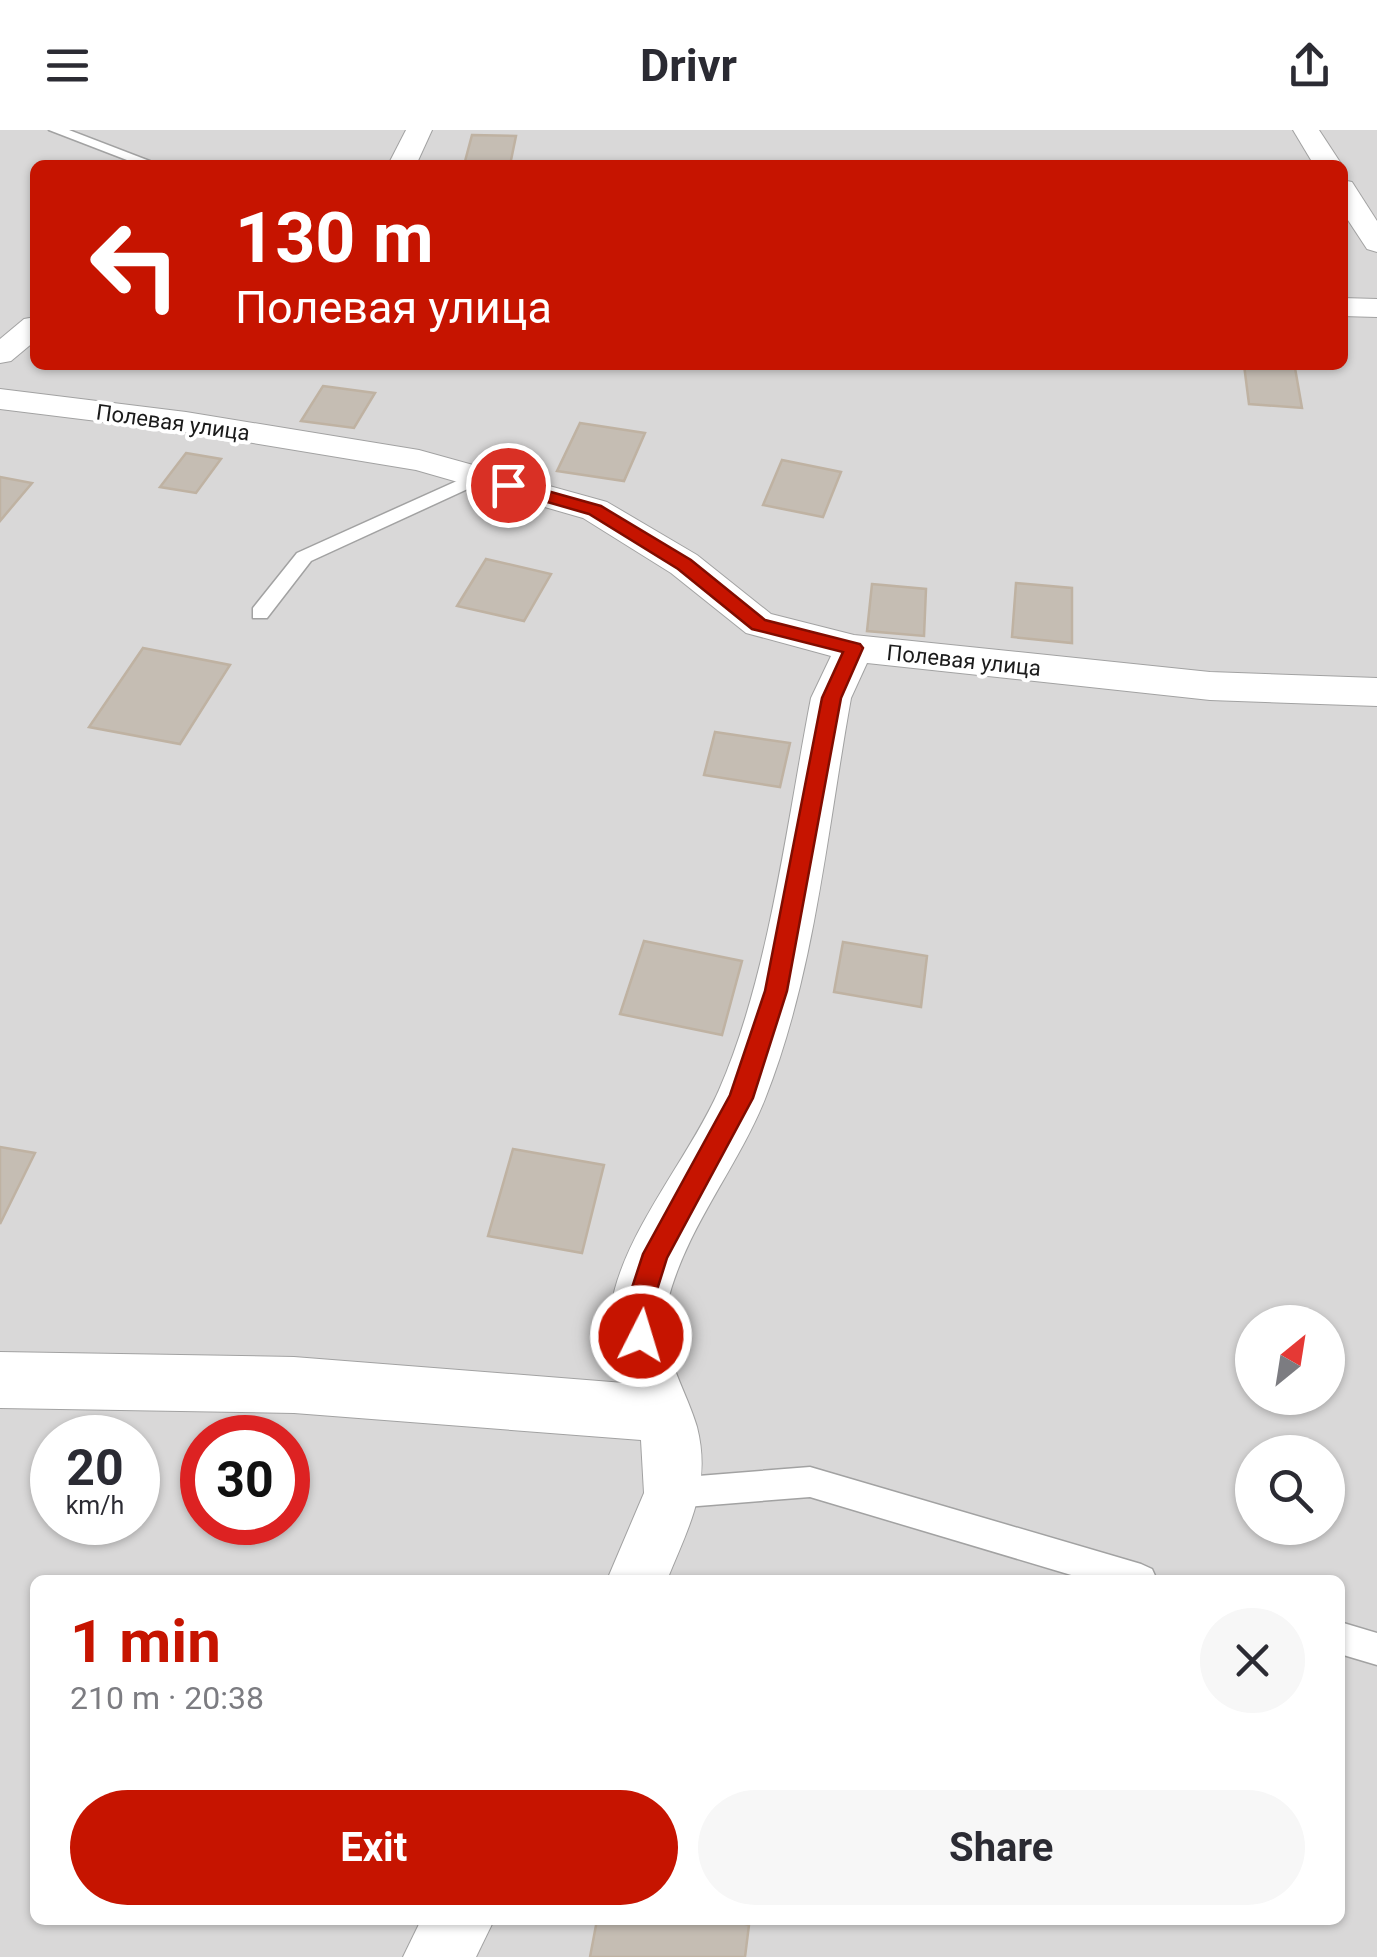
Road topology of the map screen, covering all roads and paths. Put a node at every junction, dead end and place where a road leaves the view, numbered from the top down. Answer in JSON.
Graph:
{"nodes":[{"id":1,"x":56,"y":130,"type":"edge"},
{"id":2,"x":419,"y":130,"type":"edge"},
{"id":3,"x":1306,"y":130,"type":"edge"},
{"id":4,"x":140,"y":160,"type":"edge"},
{"id":5,"x":404,"y":160,"type":"edge"},
{"id":6,"x":1325,"y":160,"type":"edge"},
{"id":7,"x":1348,"y":197,"type":"edge"},
{"id":8,"x":1377,"y":242,"type":"edge"},
{"id":9,"x":1348,"y":307,"type":"edge"},
{"id":10,"x":1377,"y":308,"type":"edge"},
{"id":11,"x":30,"y":330,"type":"edge"},
{"id":12,"x":0,"y":354,"type":"edge"},
{"id":13,"x":0,"y":399,"type":"edge"},
{"id":14,"x":479,"y":477,"type":"junction"},
{"id":15,"x":260,"y":613,"type":"dead end"},
{"id":16,"x":854,"y":648,"type":"junction"},
{"id":17,"x":1377,"y":692,"type":"edge"},
{"id":18,"x":0,"y":1380,"type":"edge"},
{"id":19,"x":663,"y":1414,"type":"junction"},
{"id":20,"x":673,"y":1492,"type":"junction"},
{"id":21,"x":639,"y":1575,"type":"edge"},
{"id":22,"x":1124,"y":1575,"type":"edge"},
{"id":23,"x":1345,"y":1639,"type":"edge"},
{"id":24,"x":1377,"y":1649,"type":"edge"},
{"id":25,"x":457,"y":1925,"type":"edge"},
{"id":26,"x":437,"y":1957,"type":"edge"}],
"edges":[{"from":1,"to":4,"type":"lane"},
{"from":2,"to":5,"type":"street"},
{"from":3,"to":6,"type":"street"},
{"from":7,"to":8,"type":"street"},
{"from":9,"to":10,"type":"street"},
{"from":11,"to":12,"type":"street"},
{"from":13,"to":14,"type":"street","name":"Полевая улица"},
{"from":14,"to":15,"type":"lane"},
{"from":14,"to":16,"type":"street","name":"Полевая улица"},
{"from":16,"to":17,"type":"street","name":"Полевая улица"},
{"from":16,"to":19,"type":"street"},
{"from":18,"to":19,"type":"street"},
{"from":19,"to":20,"type":"street"},
{"from":20,"to":21,"type":"street"},
{"from":20,"to":22,"type":"lane"},
{"from":23,"to":24,"type":"lane"},
{"from":25,"to":26,"type":"street"}]}
